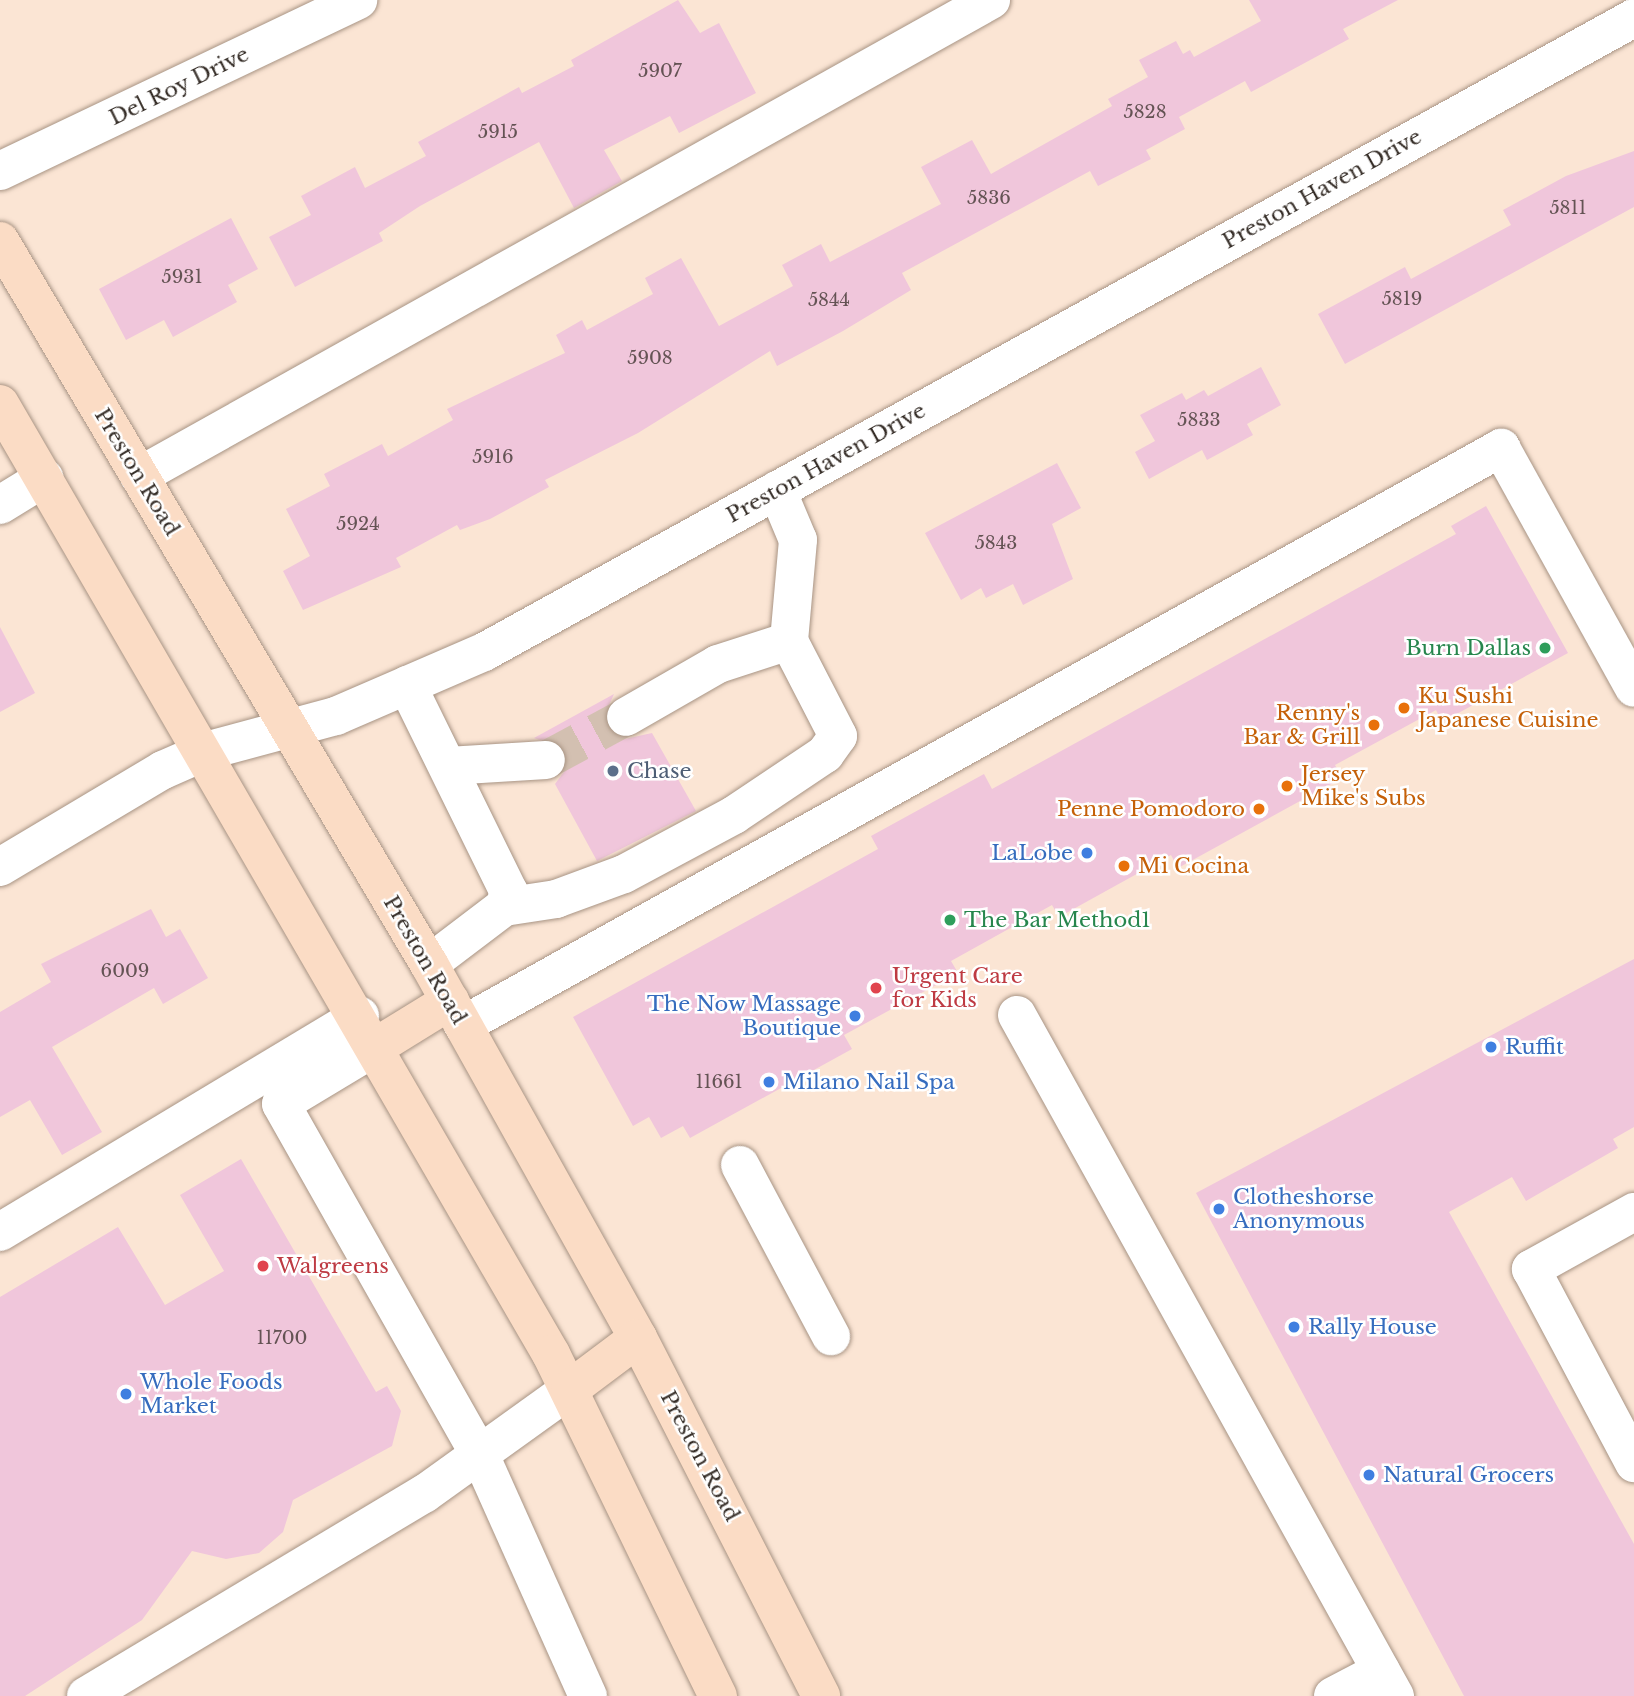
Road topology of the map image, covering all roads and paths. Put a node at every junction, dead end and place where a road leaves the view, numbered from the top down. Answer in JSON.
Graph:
{"nodes":[{"id":1,"x":358,"y":0,"type":"edge"},
{"id":2,"x":991,"y":0,"type":"edge"},
{"id":3,"x":1634,"y":18,"type":"edge"},
{"id":4,"x":0,"y":171,"type":"edge"},
{"id":5,"x":0,"y":241,"type":"edge"},
{"id":6,"x":0,"y":404,"type":"edge"},
{"id":7,"x":139,"y":476,"type":"junction"},
{"id":8,"x":44,"y":478,"type":"junction"},
{"id":9,"x":777,"y":490,"type":"junction"},
{"id":10,"x":0,"y":505,"type":"edge"},
{"id":11,"x":789,"y":641,"type":"junction"},
{"id":12,"x":407,"y":685,"type":"junction"},
{"id":13,"x":1634,"y":688,"type":"edge"},
{"id":14,"x":626,"y":716,"type":"tunnel mouth"},
{"id":15,"x":290,"y":730,"type":"junction"},
{"id":16,"x":206,"y":751,"type":"junction"},
{"id":17,"x":546,"y":760,"type":"tunnel mouth"},
{"id":18,"x":448,"y":766,"type":"junction"},
{"id":19,"x":0,"y":867,"type":"edge"},
{"id":20,"x":505,"y":907,"type":"junction"},
{"id":21,"x":429,"y":964,"type":"junction"},
{"id":22,"x":456,"y":1013,"type":"junction"},
{"id":23,"x":1017,"y":1015,"type":"dead end"},
{"id":24,"x":368,"y":1031,"type":"junction"},
{"id":25,"x":740,"y":1165,"type":"dead end"},
{"id":26,"x":1634,"y":1212,"type":"edge"},
{"id":27,"x":0,"y":1232,"type":"edge"},
{"id":28,"x":831,"y":1336,"type":"dead end"},
{"id":29,"x":638,"y":1338,"type":"junction"},
{"id":30,"x":570,"y":1389,"type":"junction"},
{"id":31,"x":481,"y":1457,"type":"junction"},
{"id":32,"x":1634,"y":1463,"type":"edge"},
{"id":33,"x":1388,"y":1683,"type":"edge"},
{"id":34,"x":86,"y":1696,"type":"edge"},
{"id":35,"x":588,"y":1696,"type":"edge"},
{"id":36,"x":718,"y":1696,"type":"edge"},
{"id":37,"x":821,"y":1696,"type":"edge"},
{"id":38,"x":1334,"y":1696,"type":"edge"}],
"edges":[{"from":1,"to":4,"type":"street","name":"Del Roy Drive"},
{"from":2,"to":7,"type":"street"},
{"from":3,"to":9,"type":"street","name":"Preston Haven Drive"},
{"from":5,"to":7,"type":"main road","name":"Preston Road"},
{"from":6,"to":8,"type":"main road"},
{"from":7,"to":15,"type":"main road","name":"Preston Road"},
{"from":8,"to":10,"type":"street"},
{"from":8,"to":16,"type":"main road"},
{"from":9,"to":11,"type":"street"},
{"from":9,"to":12,"type":"street","name":"Preston Haven Drive"},
{"from":11,"to":14,"type":"street"},
{"from":11,"to":20,"type":"street"},
{"from":12,"to":15,"type":"street","name":"Preston Haven Drive"},
{"from":12,"to":18,"type":"street"},
{"from":13,"to":22,"type":"street"},
{"from":15,"to":16,"type":"street","name":"Preston Haven Drive"},
{"from":15,"to":21,"type":"main road","name":"Preston Road"},
{"from":16,"to":19,"type":"street","name":"Preston Haven Drive"},
{"from":16,"to":24,"type":"main road"},
{"from":17,"to":18,"type":"street"},
{"from":18,"to":20,"type":"street"},
{"from":20,"to":21,"type":"street"},
{"from":21,"to":22,"type":"main road","name":"Preston Road"},
{"from":22,"to":24,"type":"main road"},
{"from":22,"to":29,"type":"main road","name":"Preston Road"},
{"from":23,"to":33,"type":"street"},
{"from":24,"to":27,"type":"street"},
{"from":24,"to":30,"type":"main road"},
{"from":24,"to":31,"type":"street"},
{"from":25,"to":28,"type":"street"},
{"from":26,"to":32,"type":"street"},
{"from":29,"to":30,"type":"main road"},
{"from":29,"to":37,"type":"main road","name":"Preston Road"},
{"from":30,"to":31,"type":"street"},
{"from":30,"to":36,"type":"main road"},
{"from":31,"to":34,"type":"street"},
{"from":31,"to":35,"type":"street"},
{"from":33,"to":38,"type":"street"}]}
